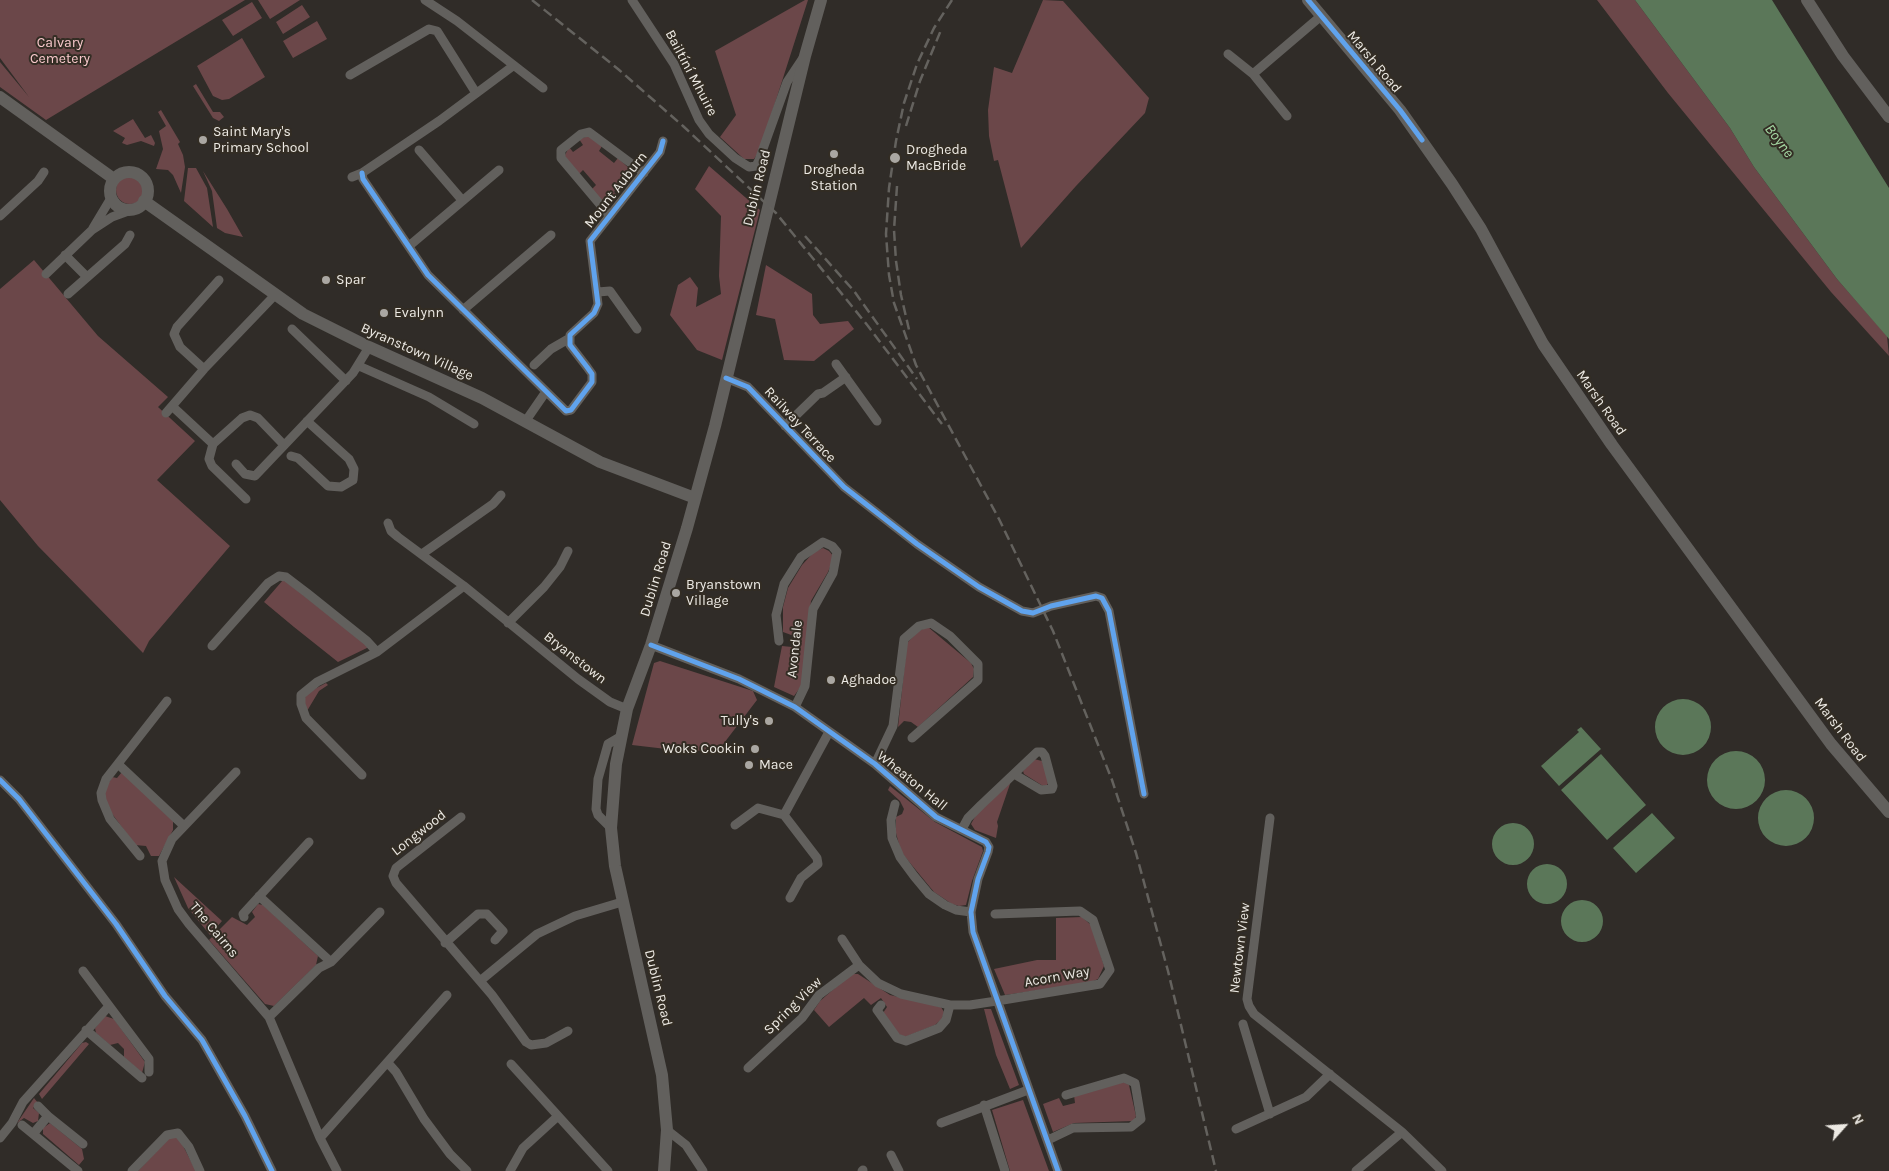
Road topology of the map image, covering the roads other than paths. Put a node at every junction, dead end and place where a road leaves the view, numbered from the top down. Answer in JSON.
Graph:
{"nodes":[{"id":1,"x":425,"y":0,"type":"edge"},
{"id":2,"x":632,"y":0,"type":"edge"},
{"id":3,"x":821,"y":0,"type":"edge"},
{"id":4,"x":1308,"y":0,"type":"edge"},
{"id":5,"x":1807,"y":0,"type":"edge"},
{"id":6,"x":1321,"y":16,"type":"junction"},
{"id":7,"x":1228,"y":54,"type":"dead end"},
{"id":8,"x":805,"y":56,"type":"junction"},
{"id":9,"x":513,"y":66,"type":"junction"},
{"id":10,"x":1253,"y":74,"type":"junction"},
{"id":11,"x":350,"y":75,"type":"dead end"},
{"id":12,"x":543,"y":88,"type":"dead end"},
{"id":13,"x":476,"y":94,"type":"junction"},
{"id":14,"x":0,"y":97,"type":"edge"},
{"id":15,"x":1884,"y":102,"type":"edge"},
{"id":16,"x":1287,"y":116,"type":"dead end"},
{"id":17,"x":1889,"y":117,"type":"edge"},
{"id":18,"x":663,"y":142,"type":"dead end"},
{"id":19,"x":420,"y":150,"type":"dead end"},
{"id":20,"x":499,"y":170,"type":"dead end"},
{"id":21,"x":44,"y":172,"type":"dead end"},
{"id":22,"x":362,"y":173,"type":"junction"},
{"id":23,"x":644,"y":173,"type":"junction"},
{"id":24,"x":352,"y":177,"type":"dead end"},
{"id":25,"x":114,"y":179,"type":"junction"},
{"id":26,"x":111,"y":198,"type":"junction"},
{"id":27,"x":462,"y":200,"type":"junction"},
{"id":28,"x":144,"y":202,"type":"junction"},
{"id":29,"x":2,"y":210,"type":"edge"},
{"id":30,"x":132,"y":210,"type":"junction"},
{"id":31,"x":609,"y":215,"type":"junction"},
{"id":32,"x":92,"y":230,"type":"junction"},
{"id":33,"x":130,"y":235,"type":"dead end"},
{"id":34,"x":551,"y":235,"type":"dead end"},
{"id":35,"x":409,"y":246,"type":"junction"},
{"id":36,"x":65,"y":255,"type":"junction"},
{"id":37,"x":46,"y":274,"type":"dead end"},
{"id":38,"x":87,"y":277,"type":"junction"},
{"id":39,"x":219,"y":280,"type":"dead end"},
{"id":40,"x":598,"y":292,"type":"junction"},
{"id":41,"x":68,"y":294,"type":"dead end"},
{"id":42,"x":274,"y":296,"type":"junction"},
{"id":43,"x":463,"y":310,"type":"junction"},
{"id":44,"x":292,"y":329,"type":"dead end"},
{"id":45,"x":637,"y":329,"type":"dead end"},
{"id":46,"x":570,"y":338,"type":"junction"},
{"id":47,"x":369,"y":347,"type":"junction"},
{"id":48,"x":836,"y":364,"type":"dead end"},
{"id":49,"x":534,"y":365,"type":"dead end"},
{"id":50,"x":359,"y":366,"type":"junction"},
{"id":51,"x":204,"y":369,"type":"junction"},
{"id":52,"x":846,"y":377,"type":"junction"},
{"id":53,"x":726,"y":378,"type":"junction"},
{"id":54,"x":346,"y":381,"type":"junction"},
{"id":55,"x":545,"y":393,"type":"junction"},
{"id":56,"x":307,"y":420,"type":"junction"},
{"id":57,"x":876,"y":421,"type":"dead end"},
{"id":58,"x":525,"y":422,"type":"junction"},
{"id":59,"x":474,"y":424,"type":"dead end"},
{"id":60,"x":785,"y":426,"type":"junction"},
{"id":61,"x":213,"y":444,"type":"junction"},
{"id":62,"x":284,"y":445,"type":"junction"},
{"id":63,"x":291,"y":456,"type":"dead end"},
{"id":64,"x":236,"y":464,"type":"dead end"},
{"id":65,"x":501,"y":495,"type":"dead end"},
{"id":66,"x":695,"y":498,"type":"junction"},
{"id":67,"x":246,"y":499,"type":"dead end"},
{"id":68,"x":388,"y":523,"type":"dead end"},
{"id":69,"x":568,"y":551,"type":"dead end"},
{"id":70,"x":422,"y":554,"type":"junction"},
{"id":71,"x":464,"y":586,"type":"junction"},
{"id":72,"x":508,"y":623,"type":"junction"},
{"id":73,"x":779,"y":641,"type":"dead end"},
{"id":74,"x":651,"y":645,"type":"junction"},
{"id":75,"x":212,"y":646,"type":"dead end"},
{"id":76,"x":377,"y":652,"type":"junction"},
{"id":77,"x":167,"y":701,"type":"dead end"},
{"id":78,"x":795,"y":707,"type":"junction"},
{"id":79,"x":627,"y":709,"type":"junction"},
{"id":80,"x":828,"y":732,"type":"junction"},
{"id":81,"x":912,"y":738,"type":"dead end"},
{"id":82,"x":118,"y":764,"type":"junction"},
{"id":83,"x":874,"y":764,"type":"junction"},
{"id":84,"x":236,"y":772,"type":"dead end"},
{"id":85,"x":1014,"y":774,"type":"junction"},
{"id":86,"x":362,"y":775,"type":"dead end"},
{"id":87,"x":0,"y":780,"type":"edge"},
{"id":88,"x":1144,"y":794,"type":"dead end"},
{"id":89,"x":895,"y":804,"type":"dead end"},
{"id":90,"x":1889,"y":812,"type":"edge"},
{"id":91,"x":784,"y":815,"type":"junction"},
{"id":92,"x":461,"y":816,"type":"dead end"},
{"id":93,"x":1270,"y":818,"type":"dead end"},
{"id":94,"x":736,"y":825,"type":"dead end"},
{"id":95,"x":184,"y":826,"type":"junction"},
{"id":96,"x":962,"y":829,"type":"junction"},
{"id":97,"x":309,"y":842,"type":"dead end"},
{"id":98,"x":140,"y":856,"type":"dead end"},
{"id":99,"x":259,"y":896,"type":"junction"},
{"id":100,"x":790,"y":898,"type":"dead end"},
{"id":101,"x":622,"y":902,"type":"junction"},
{"id":102,"x":380,"y":912,"type":"dead end"},
{"id":103,"x":971,"y":912,"type":"junction"},
{"id":104,"x":995,"y":914,"type":"dead end"},
{"id":105,"x":244,"y":917,"type":"dead end"},
{"id":106,"x":842,"y":938,"type":"dead end"},
{"id":107,"x":495,"y":940,"type":"dead end"},
{"id":108,"x":445,"y":943,"type":"junction"},
{"id":109,"x":331,"y":962,"type":"junction"},
{"id":110,"x":858,"y":965,"type":"junction"},
{"id":111,"x":83,"y":971,"type":"dead end"},
{"id":112,"x":480,"y":982,"type":"junction"},
{"id":113,"x":447,"y":995,"type":"dead end"},
{"id":114,"x":997,"y":1000,"type":"junction"},
{"id":115,"x":881,"y":1005,"type":"dead end"},
{"id":116,"x":950,"y":1005,"type":"junction"},
{"id":117,"x":110,"y":1006,"type":"junction"},
{"id":118,"x":269,"y":1017,"type":"junction"},
{"id":119,"x":1243,"y":1024,"type":"dead end"},
{"id":120,"x":86,"y":1030,"type":"junction"},
{"id":121,"x":568,"y":1031,"type":"dead end"},
{"id":122,"x":388,"y":1063,"type":"junction"},
{"id":123,"x":510,"y":1064,"type":"dead end"},
{"id":124,"x":748,"y":1068,"type":"dead end"},
{"id":125,"x":1330,"y":1074,"type":"junction"},
{"id":126,"x":1028,"y":1090,"type":"junction"},
{"id":127,"x":1066,"y":1095,"type":"dead end"},
{"id":128,"x":984,"y":1105,"type":"junction"},
{"id":129,"x":38,"y":1106,"type":"dead end"},
{"id":130,"x":1270,"y":1114,"type":"junction"},
{"id":131,"x":48,"y":1116,"type":"junction"},
{"id":132,"x":558,"y":1116,"type":"junction"},
{"id":133,"x":941,"y":1123,"type":"dead end"},
{"id":134,"x":22,"y":1125,"type":"dead end"},
{"id":135,"x":1236,"y":1129,"type":"dead end"},
{"id":136,"x":667,"y":1130,"type":"junction"},
{"id":137,"x":1402,"y":1132,"type":"junction"},
{"id":138,"x":33,"y":1134,"type":"junction"},
{"id":139,"x":0,"y":1138,"type":"edge"},
{"id":140,"x":320,"y":1138,"type":"junction"},
{"id":141,"x":1048,"y":1140,"type":"junction"},
{"id":142,"x":83,"y":1144,"type":"dead end"},
{"id":143,"x":891,"y":1154,"type":"dead end"},
{"id":144,"x":78,"y":1171,"type":"edge"},
{"id":145,"x":132,"y":1171,"type":"edge"},
{"id":146,"x":200,"y":1171,"type":"edge"},
{"id":147,"x":272,"y":1171,"type":"edge"},
{"id":148,"x":337,"y":1171,"type":"edge"},
{"id":149,"x":468,"y":1171,"type":"edge"},
{"id":150,"x":510,"y":1171,"type":"edge"},
{"id":151,"x":608,"y":1171,"type":"edge"},
{"id":152,"x":664,"y":1171,"type":"edge"},
{"id":153,"x":703,"y":1171,"type":"edge"},
{"id":154,"x":899,"y":1171,"type":"edge"},
{"id":155,"x":1005,"y":1171,"type":"edge"},
{"id":156,"x":1058,"y":1171,"type":"edge"},
{"id":157,"x":1356,"y":1171,"type":"edge"},
{"id":158,"x":1442,"y":1171,"type":"edge"}],
"edges":[{"from":1,"to":9,"type":"street"},
{"from":2,"to":8,"type":"street","name":"Bailtíní Mhuire"},
{"from":3,"to":8,"type":"main road","name":"Dublin Road"},
{"from":4,"to":6,"type":"main road","name":"Marsh Road"},
{"from":5,"to":15,"type":"main road"},
{"from":6,"to":10,"type":"street"},
{"from":6,"to":90,"type":"main road","name":"Marsh Road"},
{"from":7,"to":10,"type":"street"},
{"from":8,"to":53,"type":"main road","name":"Dublin Road"},
{"from":9,"to":12,"type":"street"},
{"from":9,"to":13,"type":"street"},
{"from":10,"to":16,"type":"street"},
{"from":11,"to":13,"type":"street"},
{"from":13,"to":22,"type":"street"},
{"from":14,"to":25,"type":"main road"},
{"from":15,"to":17,"type":"main road"},
{"from":18,"to":23,"type":"street","name":"Mount Auburn"},
{"from":19,"to":27,"type":"street"},
{"from":20,"to":27,"type":"street"},
{"from":21,"to":29,"type":"street"},
{"from":22,"to":24,"type":"street"},
{"from":22,"to":35,"type":"street"},
{"from":23,"to":31,"type":"street","name":"Mount Auburn"},
{"from":23,"to":31,"type":"street","name":"Mount Auburn"},
{"from":25,"to":26,"type":"main road"},
{"from":25,"to":28,"type":"main road"},
{"from":26,"to":30,"type":"main road"},
{"from":26,"to":32,"type":"street"},
{"from":27,"to":35,"type":"street"},
{"from":28,"to":30,"type":"main road"},
{"from":28,"to":42,"type":"main road","name":"Byranstown Village"},
{"from":30,"to":32,"type":"street"},
{"from":31,"to":40,"type":"street","name":"Mount Auburn"},
{"from":32,"to":36,"type":"street"},
{"from":33,"to":38,"type":"street"},
{"from":34,"to":43,"type":"street"},
{"from":35,"to":43,"type":"street"},
{"from":36,"to":37,"type":"street"},
{"from":36,"to":38,"type":"street"},
{"from":38,"to":41,"type":"street"},
{"from":39,"to":51,"type":"street"},
{"from":40,"to":45,"type":"street"},
{"from":40,"to":46,"type":"street","name":"Mount Auburn"},
{"from":42,"to":47,"type":"main road","name":"Byranstown Village"},
{"from":42,"to":51,"type":"street"},
{"from":43,"to":55,"type":"street"},
{"from":44,"to":54,"type":"street"},
{"from":46,"to":49,"type":"street"},
{"from":46,"to":55,"type":"street"},
{"from":47,"to":50,"type":"street"},
{"from":47,"to":58,"type":"main road","name":"Byranstown Village"},
{"from":48,"to":52,"type":"street"},
{"from":50,"to":54,"type":"street"},
{"from":50,"to":59,"type":"street"},
{"from":51,"to":61,"type":"street"},
{"from":52,"to":57,"type":"street"},
{"from":52,"to":60,"type":"street"},
{"from":53,"to":60,"type":"street","name":"Railway Terrace"},
{"from":53,"to":66,"type":"main road","name":"Dublin Road"},
{"from":54,"to":56,"type":"street"},
{"from":55,"to":58,"type":"street"},
{"from":56,"to":62,"type":"street"},
{"from":56,"to":63,"type":"street"},
{"from":58,"to":66,"type":"main road","name":"Byranstown Village"},
{"from":60,"to":88,"type":"street","name":"Railway Terrace"},
{"from":61,"to":62,"type":"street"},
{"from":61,"to":67,"type":"street"},
{"from":62,"to":64,"type":"street"},
{"from":65,"to":70,"type":"street"},
{"from":66,"to":74,"type":"main road","name":"Dublin Road"},
{"from":68,"to":70,"type":"street"},
{"from":69,"to":72,"type":"street"},
{"from":70,"to":71,"type":"street"},
{"from":71,"to":72,"type":"street"},
{"from":71,"to":76,"type":"street"},
{"from":72,"to":79,"type":"street","name":"Bryanstown"},
{"from":73,"to":78,"type":"street","name":"Avondale"},
{"from":74,"to":78,"type":"street","name":"Wheaton Hall"},
{"from":74,"to":79,"type":"main road","name":"Dublin Road"},
{"from":75,"to":76,"type":"street"},
{"from":76,"to":86,"type":"street"},
{"from":77,"to":82,"type":"street"},
{"from":78,"to":80,"type":"street","name":"Wheaton Hall"},
{"from":79,"to":101,"type":"main road","name":"Dublin Road"},
{"from":80,"to":83,"type":"street","name":"Wheaton Hall"},
{"from":80,"to":91,"type":"street"},
{"from":81,"to":83,"type":"street"},
{"from":82,"to":95,"type":"street"},
{"from":82,"to":98,"type":"street"},
{"from":83,"to":96,"type":"street","name":"Wheaton Hall"},
{"from":84,"to":95,"type":"street","name":"The Cairns"},
{"from":85,"to":85,"type":"street"},
{"from":85,"to":96,"type":"street"},
{"from":87,"to":147,"type":"street"},
{"from":89,"to":103,"type":"street"},
{"from":91,"to":94,"type":"street"},
{"from":91,"to":100,"type":"street"},
{"from":92,"to":108,"type":"street","name":"Longwood"},
{"from":93,"to":125,"type":"street","name":"Newtown View"},
{"from":95,"to":118,"type":"street","name":"The Cairns"},
{"from":96,"to":103,"type":"street","name":"Wheaton Hall"},
{"from":97,"to":99,"type":"street"},
{"from":99,"to":105,"type":"street"},
{"from":99,"to":109,"type":"street"},
{"from":101,"to":112,"type":"street"},
{"from":101,"to":136,"type":"main road","name":"Dublin Road"},
{"from":102,"to":109,"type":"street"},
{"from":103,"to":114,"type":"street","name":"Wheaton Hall"},
{"from":104,"to":114,"type":"street","name":"Acorn Way"},
{"from":106,"to":110,"type":"street"},
{"from":107,"to":108,"type":"street"},
{"from":108,"to":112,"type":"street","name":"Longwood"},
{"from":109,"to":118,"type":"street"},
{"from":110,"to":116,"type":"street"},
{"from":110,"to":124,"type":"street","name":"Spring View"},
{"from":111,"to":117,"type":"street"},
{"from":112,"to":121,"type":"street","name":"Longwood"},
{"from":113,"to":122,"type":"street"},
{"from":114,"to":116,"type":"street"},
{"from":114,"to":126,"type":"street","name":"Wheaton Hall"},
{"from":115,"to":116,"type":"street"},
{"from":117,"to":120,"type":"street"},
{"from":117,"to":120,"type":"street"},
{"from":118,"to":140,"type":"street","name":"The Cairns"},
{"from":119,"to":130,"type":"street"},
{"from":120,"to":139,"type":"street"},
{"from":122,"to":140,"type":"street"},
{"from":122,"to":149,"type":"street"},
{"from":123,"to":132,"type":"street"},
{"from":125,"to":130,"type":"street"},
{"from":125,"to":137,"type":"street","name":"Newtown View"},
{"from":126,"to":128,"type":"street"},
{"from":126,"to":141,"type":"street","name":"Wheaton Hall"},
{"from":127,"to":141,"type":"street"},
{"from":128,"to":133,"type":"street"},
{"from":128,"to":155,"type":"street"},
{"from":129,"to":131,"type":"street"},
{"from":130,"to":135,"type":"street"},
{"from":131,"to":138,"type":"street"},
{"from":131,"to":142,"type":"street"},
{"from":132,"to":150,"type":"street"},
{"from":132,"to":151,"type":"street"},
{"from":134,"to":138,"type":"street"},
{"from":136,"to":152,"type":"main road","name":"Dublin Road"},
{"from":136,"to":153,"type":"street"},
{"from":137,"to":157,"type":"street"},
{"from":137,"to":158,"type":"street","name":"Newtown View"},
{"from":138,"to":144,"type":"street"},
{"from":140,"to":148,"type":"street","name":"The Cairns"},
{"from":141,"to":156,"type":"street","name":"Wheaton Hall"},
{"from":143,"to":154,"type":"street"},
{"from":145,"to":146,"type":"street"}]}
